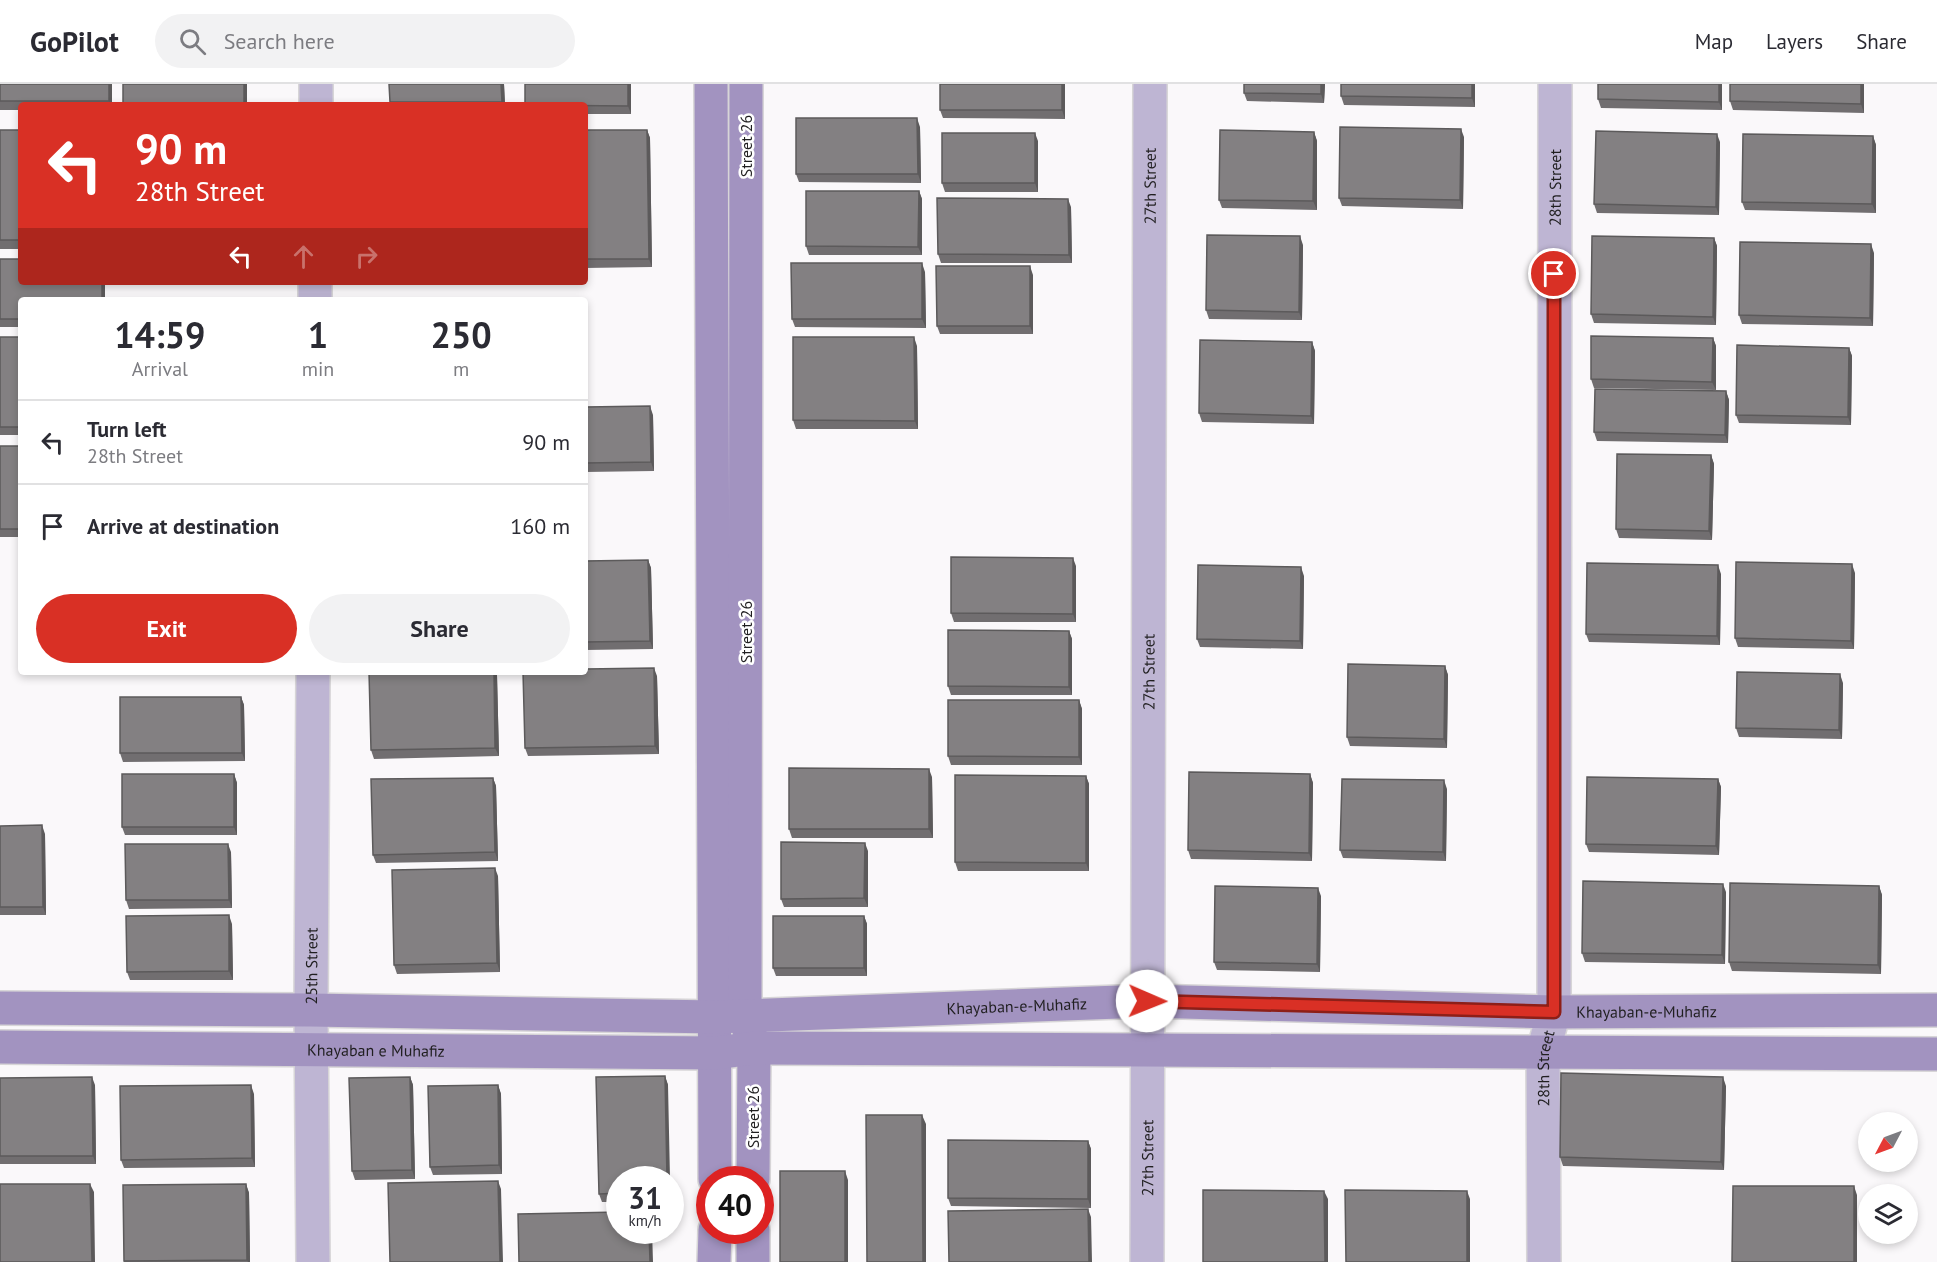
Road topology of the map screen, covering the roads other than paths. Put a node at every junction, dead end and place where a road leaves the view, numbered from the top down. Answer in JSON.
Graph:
{"nodes":[{"id":1,"x":316,"y":84,"type":"edge"},
{"id":2,"x":711,"y":84,"type":"edge"},
{"id":3,"x":746,"y":84,"type":"edge"},
{"id":4,"x":1150,"y":84,"type":"edge"},
{"id":5,"x":1555,"y":84,"type":"edge"},
{"id":6,"x":316,"y":102,"type":"edge"},
{"id":7,"x":313,"y":675,"type":"edge"},
{"id":8,"x":1147,"y":1001,"type":"junction"},
{"id":9,"x":0,"y":1008,"type":"edge"},
{"id":10,"x":311,"y":1010,"type":"junction"},
{"id":11,"x":1937,"y":1010,"type":"edge"},
{"id":12,"x":1554,"y":1012,"type":"junction"},
{"id":13,"x":730,"y":1016,"type":"junction"},
{"id":14,"x":0,"y":1047,"type":"edge"},
{"id":15,"x":754,"y":1048,"type":"junction"},
{"id":16,"x":311,"y":1049,"type":"junction"},
{"id":17,"x":1147,"y":1050,"type":"junction"},
{"id":18,"x":1543,"y":1052,"type":"junction"},
{"id":19,"x":716,"y":1053,"type":"junction"},
{"id":20,"x":1937,"y":1054,"type":"edge"},
{"id":21,"x":715,"y":1166,"type":"edge"},
{"id":22,"x":753,"y":1166,"type":"edge"},
{"id":23,"x":715,"y":1244,"type":"edge"},
{"id":24,"x":753,"y":1244,"type":"edge"},
{"id":25,"x":313,"y":1262,"type":"edge"},
{"id":26,"x":714,"y":1262,"type":"edge"},
{"id":27,"x":753,"y":1262,"type":"edge"},
{"id":28,"x":1147,"y":1262,"type":"edge"},
{"id":29,"x":1544,"y":1262,"type":"edge"}],
"edges":[{"from":1,"to":6,"type":"street"},
{"from":2,"to":13,"type":"street","name":"Street 26"},
{"from":3,"to":13,"type":"street","name":"Street 26"},
{"from":4,"to":8,"type":"street","name":"27th Street"},
{"from":5,"to":12,"type":"street","name":"28th Street"},
{"from":7,"to":10,"type":"street","name":"25th Street"},
{"from":8,"to":12,"type":"street","name":"Khayaban-e-Muhafiz"},
{"from":8,"to":13,"type":"street","name":"Khayaban-e-Muhafiz"},
{"from":8,"to":17,"type":"street","name":"27th Street"},
{"from":9,"to":10,"type":"street"},
{"from":10,"to":13,"type":"street"},
{"from":10,"to":16,"type":"street","name":"25th Street"},
{"from":11,"to":12,"type":"street","name":"Khayaban-e-Muhafiz"},
{"from":12,"to":18,"type":"street","name":"28th Street"},
{"from":13,"to":15,"type":"street","name":"Street 26"},
{"from":13,"to":19,"type":"street","name":"Street 26"},
{"from":14,"to":16,"type":"street","name":"Khayaban e Muhafiz"},
{"from":15,"to":17,"type":"street"},
{"from":15,"to":19,"type":"street","name":"Khayaban e Muhafiz"},
{"from":15,"to":22,"type":"street","name":"Street 26"},
{"from":16,"to":19,"type":"street","name":"Khayaban e Muhafiz"},
{"from":16,"to":25,"type":"street","name":"25th Street"},
{"from":17,"to":18,"type":"street"},
{"from":17,"to":28,"type":"street","name":"27th Street"},
{"from":18,"to":20,"type":"street"},
{"from":18,"to":29,"type":"street","name":"28th Street"},
{"from":19,"to":21,"type":"street","name":"Street 26"},
{"from":23,"to":26,"type":"street"},
{"from":24,"to":27,"type":"street"}]}
